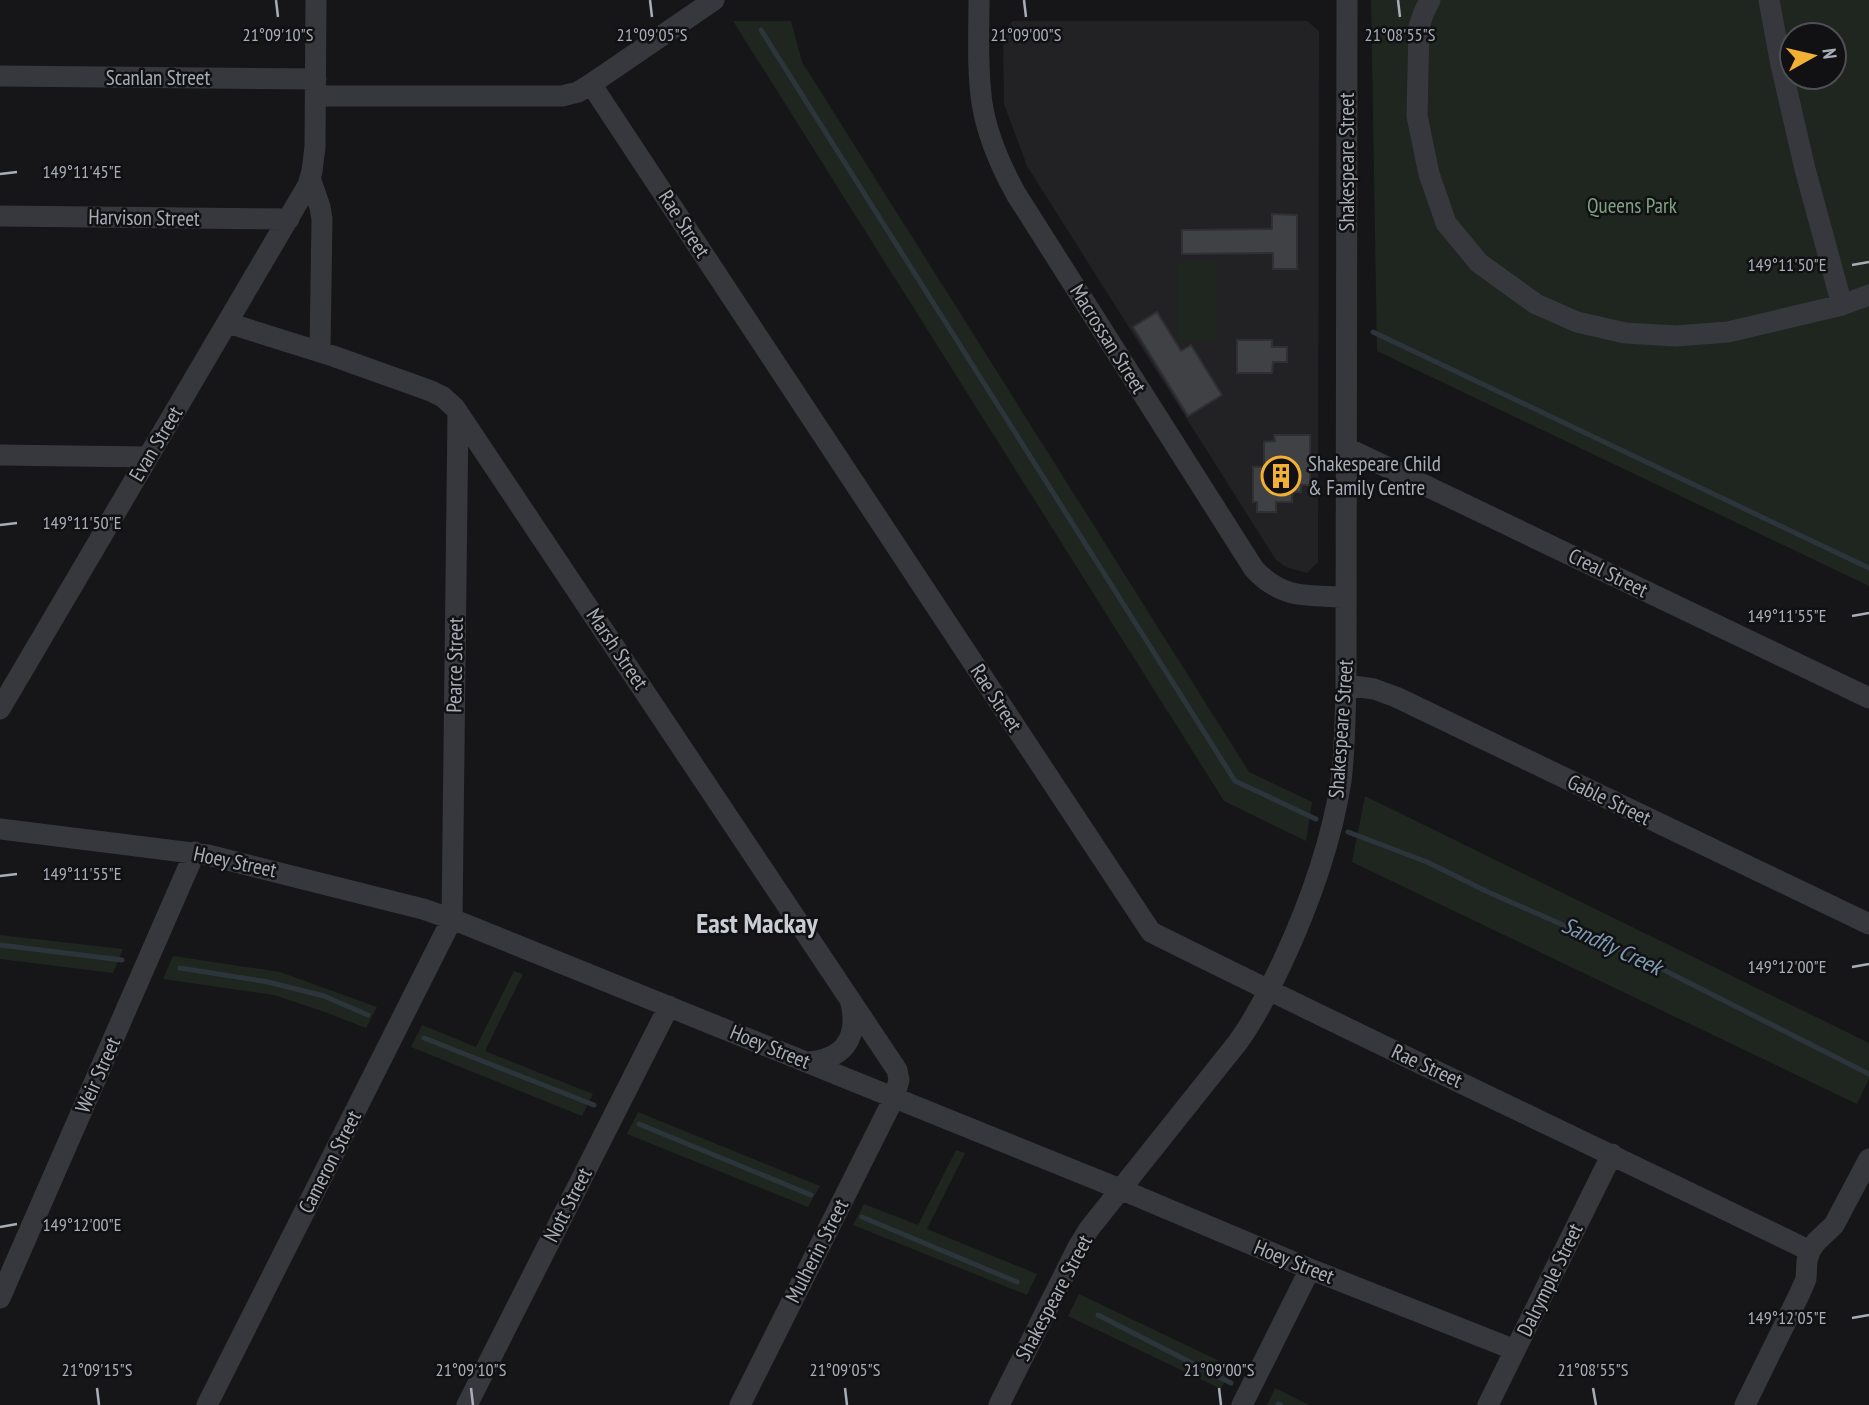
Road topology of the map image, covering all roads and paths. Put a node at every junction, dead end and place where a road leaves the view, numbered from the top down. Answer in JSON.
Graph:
{"nodes":[{"id":1,"x":316,"y":0,"type":"edge"},
{"id":2,"x":979,"y":0,"type":"edge"},
{"id":3,"x":1347,"y":0,"type":"edge"},
{"id":4,"x":1430,"y":0,"type":"edge"},
{"id":5,"x":1769,"y":0,"type":"edge"},
{"id":6,"x":712,"y":1,"type":"edge"},
{"id":7,"x":0,"y":76,"type":"edge"},
{"id":8,"x":591,"y":84,"type":"junction"},
{"id":9,"x":316,"y":87,"type":"junction"},
{"id":10,"x":310,"y":178,"type":"junction"},
{"id":11,"x":0,"y":216,"type":"edge"},
{"id":12,"x":289,"y":219,"type":"junction"},
{"id":13,"x":1869,"y":295,"type":"edge"},
{"id":14,"x":1842,"y":305,"type":"junction"},
{"id":15,"x":228,"y":323,"type":"junction"},
{"id":16,"x":320,"y":351,"type":"junction"},
{"id":17,"x":458,"y":412,"type":"junction"},
{"id":18,"x":1347,"y":448,"type":"junction"},
{"id":19,"x":0,"y":455,"type":"edge"},
{"id":20,"x":148,"y":457,"type":"junction"},
{"id":21,"x":1346,"y":597,"type":"junction"},
{"id":22,"x":1346,"y":685,"type":"junction"},
{"id":23,"x":1869,"y":698,"type":"edge"},
{"id":24,"x":0,"y":708,"type":"edge"},
{"id":25,"x":0,"y":828,"type":"edge"},
{"id":26,"x":195,"y":852,"type":"junction"},
{"id":27,"x":452,"y":919,"type":"junction"},
{"id":28,"x":1869,"y":925,"type":"edge"},
{"id":29,"x":1269,"y":991,"type":"junction"},
{"id":30,"x":848,"y":995,"type":"junction"},
{"id":31,"x":669,"y":1006,"type":"junction"},
{"id":32,"x":806,"y":1062,"type":"junction"},
{"id":33,"x":894,"y":1098,"type":"junction"},
{"id":34,"x":1612,"y":1154,"type":"junction"},
{"id":35,"x":1869,"y":1160,"type":"edge"},
{"id":36,"x":1120,"y":1189,"type":"junction"},
{"id":37,"x":1810,"y":1251,"type":"junction"},
{"id":38,"x":1310,"y":1269,"type":"junction"},
{"id":39,"x":0,"y":1298,"type":"edge"},
{"id":40,"x":1515,"y":1350,"type":"junction"},
{"id":41,"x":207,"y":1405,"type":"edge"},
{"id":42,"x":467,"y":1405,"type":"edge"},
{"id":43,"x":740,"y":1405,"type":"edge"},
{"id":44,"x":999,"y":1405,"type":"edge"},
{"id":45,"x":1242,"y":1405,"type":"edge"},
{"id":46,"x":1488,"y":1405,"type":"edge"},
{"id":47,"x":1745,"y":1405,"type":"edge"}],
"edges":[{"from":1,"to":9,"type":"street","name":"Evan Street"},
{"from":2,"to":21,"type":"street","name":"Macrossan Street"},
{"from":3,"to":18,"type":"street","name":"Shakespeare Street"},
{"from":4,"to":14,"type":"street"},
{"from":5,"to":14,"type":"street"},
{"from":6,"to":8,"type":"street"},
{"from":7,"to":9,"type":"street","name":"Scanlan Street"},
{"from":8,"to":9,"type":"street"},
{"from":8,"to":29,"type":"street","name":"Rae Street"},
{"from":9,"to":10,"type":"street","name":"Evan Street"},
{"from":10,"to":12,"type":"street","name":"Evan Street"},
{"from":10,"to":16,"type":"street","name":"Evan Street"},
{"from":11,"to":12,"type":"street","name":"Harvison Street"},
{"from":12,"to":15,"type":"street","name":"Evan Street"},
{"from":13,"to":14,"type":"street"},
{"from":15,"to":16,"type":"street","name":"Marsh Street"},
{"from":15,"to":20,"type":"street","name":"Evan Street"},
{"from":16,"to":17,"type":"street","name":"Marsh Street"},
{"from":17,"to":27,"type":"street","name":"Pearce Street"},
{"from":17,"to":30,"type":"street","name":"Marsh Street"},
{"from":18,"to":21,"type":"street","name":"Shakespeare Street"},
{"from":18,"to":23,"type":"street","name":"Creal Street"},
{"from":19,"to":20,"type":"street"},
{"from":20,"to":24,"type":"street","name":"Evan Street"},
{"from":21,"to":22,"type":"street","name":"Shakespeare Street"},
{"from":22,"to":28,"type":"street","name":"Gable Street"},
{"from":22,"to":29,"type":"street","name":"Shakespeare Street"},
{"from":25,"to":26,"type":"street","name":"Hoey Street"},
{"from":26,"to":27,"type":"street","name":"Hoey Street"},
{"from":26,"to":39,"type":"street","name":"Weir Street"},
{"from":27,"to":31,"type":"street","name":"Hoey Street"},
{"from":27,"to":41,"type":"street","name":"Cameron Street"},
{"from":29,"to":34,"type":"street","name":"Rae Street"},
{"from":29,"to":36,"type":"street","name":"Shakespeare Street"},
{"from":30,"to":32,"type":"street"},
{"from":30,"to":33,"type":"street","name":"Marsh Street"},
{"from":31,"to":32,"type":"street","name":"Hoey Street"},
{"from":31,"to":42,"type":"street","name":"Nott Street"},
{"from":32,"to":33,"type":"street","name":"Hoey Street"},
{"from":33,"to":36,"type":"street","name":"Hoey Street"},
{"from":33,"to":43,"type":"street","name":"Mulherin Street"},
{"from":34,"to":37,"type":"street","name":"Rae Street"},
{"from":34,"to":40,"type":"street","name":"Dalrymple Street"},
{"from":35,"to":37,"type":"street"},
{"from":36,"to":38,"type":"street","name":"Hoey Street"},
{"from":36,"to":44,"type":"street","name":"Shakespeare Street"},
{"from":37,"to":47,"type":"street"},
{"from":38,"to":40,"type":"street","name":"Hoey Street"},
{"from":38,"to":45,"type":"street"},
{"from":40,"to":46,"type":"street","name":"Dalrymple Street"}]}
